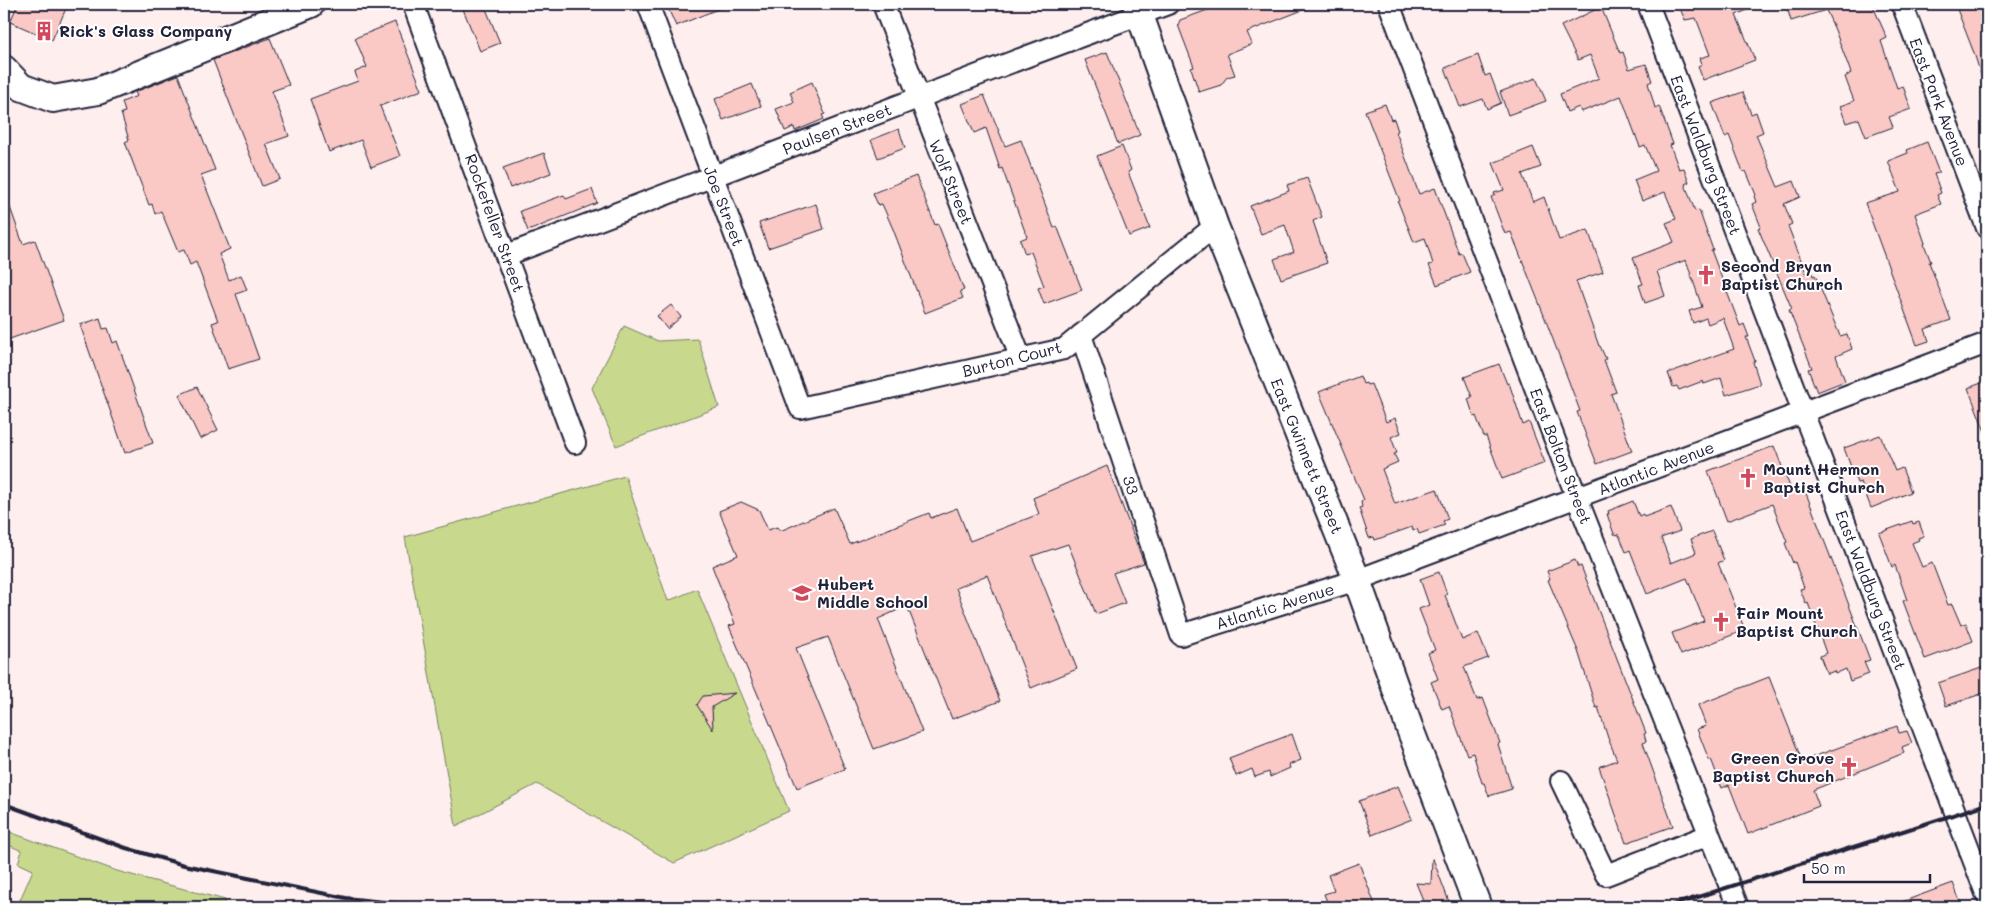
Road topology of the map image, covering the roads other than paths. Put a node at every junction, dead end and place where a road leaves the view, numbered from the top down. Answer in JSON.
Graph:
{"nodes":[{"id":1,"x":311,"y":4,"type":"edge"},
{"id":2,"x":414,"y":4,"type":"edge"},
{"id":3,"x":648,"y":4,"type":"edge"},
{"id":4,"x":883,"y":4,"type":"edge"},
{"id":5,"x":1168,"y":4,"type":"edge"},
{"id":6,"x":1389,"y":4,"type":"edge"},
{"id":7,"x":1648,"y":4,"type":"edge"},
{"id":8,"x":1902,"y":4,"type":"edge"},
{"id":9,"x":1139,"y":9,"type":"edge"},
{"id":10,"x":4,"y":69,"type":"edge"},
{"id":11,"x":918,"y":97,"type":"junction"},
{"id":12,"x":712,"y":177,"type":"junction"},
{"id":13,"x":1215,"y":226,"type":"junction"},
{"id":14,"x":1987,"y":228,"type":"edge"},
{"id":15,"x":507,"y":255,"type":"junction"},
{"id":16,"x":1081,"y":335,"type":"junction"},
{"id":17,"x":1987,"y":343,"type":"edge"},
{"id":18,"x":1021,"y":359,"type":"junction"},
{"id":19,"x":800,"y":408,"type":"joint"},
{"id":20,"x":1803,"y":412,"type":"junction"},
{"id":21,"x":575,"y":443,"type":"dead end"},
{"id":22,"x":1577,"y":498,"type":"junction"},
{"id":23,"x":1357,"y":580,"type":"junction"},
{"id":24,"x":1181,"y":635,"type":"joint"},
{"id":25,"x":1561,"y":781,"type":"dead end"},
{"id":26,"x":1709,"y":835,"type":"junction"},
{"id":27,"x":1987,"y":896,"type":"edge"},
{"id":28,"x":1478,"y":907,"type":"edge"},
{"id":29,"x":1738,"y":907,"type":"edge"}],
"edges":[{"from":1,"to":10,"type":"main road"},
{"from":2,"to":15,"type":"street","name":"Rockefeller Street"},
{"from":3,"to":12,"type":"street","name":"Joe Street"},
{"from":4,"to":11,"type":"street","name":"Wolf Street"},
{"from":5,"to":9,"type":"street","name":"Paulsen Street"},
{"from":6,"to":22,"type":"street","name":"East Bolton Street"},
{"from":7,"to":20,"type":"street","name":"East Waldburg Street"},
{"from":8,"to":14,"type":"street","name":"East Park Avenue"},
{"from":9,"to":11,"type":"street","name":"Paulsen Street"},
{"from":9,"to":13,"type":"main road","name":"East Gwinnett Street"},
{"from":11,"to":12,"type":"street","name":"Paulsen Street"},
{"from":11,"to":18,"type":"street","name":"Wolf Street"},
{"from":12,"to":15,"type":"street","name":"Paulsen Street"},
{"from":12,"to":19,"type":"street","name":"Joe Street"},
{"from":13,"to":16,"type":"street","name":"Burton Court"},
{"from":13,"to":23,"type":"main road","name":"East Gwinnett Street"},
{"from":15,"to":21,"type":"street","name":"Rockefeller Street"},
{"from":16,"to":18,"type":"street","name":"Burton Court"},
{"from":16,"to":24,"type":"street","name":"33"},
{"from":17,"to":20,"type":"street","name":"Atlantic Avenue"},
{"from":18,"to":19,"type":"street","name":"Burton Court"},
{"from":20,"to":22,"type":"street","name":"Atlantic Avenue"},
{"from":20,"to":27,"type":"street","name":"East Waldburg Street"},
{"from":22,"to":23,"type":"street","name":"Atlantic Avenue"},
{"from":22,"to":26,"type":"street","name":"East Bolton Street"},
{"from":23,"to":24,"type":"street","name":"Atlantic Avenue"},
{"from":23,"to":28,"type":"main road","name":"East Gwinnett Street"},
{"from":25,"to":26,"type":"street"},
{"from":26,"to":29,"type":"street","name":"East Bolton Street"}]}
